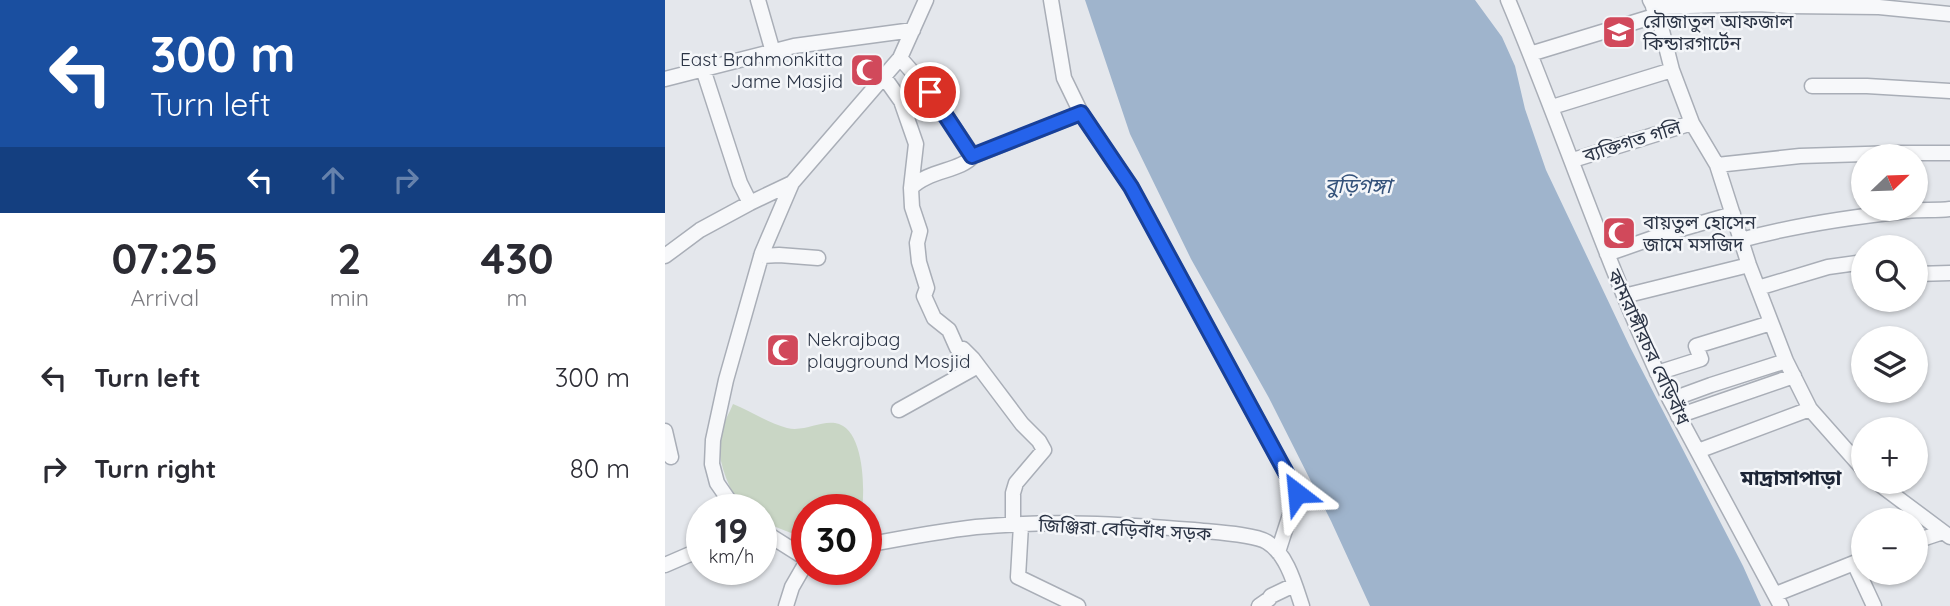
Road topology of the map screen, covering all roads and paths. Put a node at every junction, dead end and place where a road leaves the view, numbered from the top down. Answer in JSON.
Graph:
{"nodes":[{"id":1,"x":758,"y":0,"type":"edge"},
{"id":2,"x":926,"y":0,"type":"edge"},
{"id":3,"x":1051,"y":0,"type":"edge"},
{"id":4,"x":1508,"y":0,"type":"edge"},
{"id":5,"x":1901,"y":5,"type":"edge"},
{"id":6,"x":1654,"y":8,"type":"edge"},
{"id":7,"x":1950,"y":14,"type":"edge"},
{"id":8,"x":912,"y":30,"type":"junction"},
{"id":9,"x":773,"y":52,"type":"junction"},
{"id":10,"x":1530,"y":54,"type":"junction"},
{"id":11,"x":899,"y":58,"type":"junction"},
{"id":12,"x":703,"y":69,"type":"junction"},
{"id":13,"x":1672,"y":70,"type":"junction"},
{"id":14,"x":884,"y":78,"type":"junction"},
{"id":15,"x":665,"y":79,"type":"edge"},
{"id":16,"x":1812,"y":86,"type":"dead end"},
{"id":17,"x":1950,"y":91,"type":"edge"},
{"id":18,"x":1552,"y":107,"type":"junction"},
{"id":19,"x":1081,"y":113,"type":"junction"},
{"id":20,"x":1692,"y":123,"type":"junction"},
{"id":21,"x":1950,"y":153,"type":"edge"},
{"id":22,"x":972,"y":156,"type":"junction"},
{"id":23,"x":1573,"y":160,"type":"junction"},
{"id":24,"x":1717,"y":165,"type":"junction"},
{"id":25,"x":792,"y":183,"type":"junction"},
{"id":26,"x":911,"y":188,"type":"junction"},
{"id":27,"x":750,"y":203,"type":"junction"},
{"id":28,"x":1950,"y":209,"type":"edge"},
{"id":29,"x":1733,"y":214,"type":"junction"},
{"id":30,"x":1741,"y":240,"type":"junction"},
{"id":31,"x":1607,"y":254,"type":"junction"},
{"id":32,"x":665,"y":256,"type":"edge"},
{"id":33,"x":761,"y":256,"type":"junction"},
{"id":34,"x":818,"y":258,"type":"dead end"},
{"id":35,"x":1851,"y":264,"type":"edge"},
{"id":36,"x":1749,"y":265,"type":"junction"},
{"id":37,"x":1950,"y":273,"type":"edge"},
{"id":38,"x":1928,"y":274,"type":"edge"},
{"id":39,"x":1758,"y":288,"type":"junction"},
{"id":40,"x":1624,"y":296,"type":"junction"},
{"id":41,"x":1771,"y":324,"type":"junction"},
{"id":42,"x":1786,"y":361,"type":"junction"},
{"id":43,"x":978,"y":366,"type":"junction"},
{"id":44,"x":1657,"y":373,"type":"junction"},
{"id":45,"x":1794,"y":376,"type":"junction"},
{"id":46,"x":1670,"y":400,"type":"junction"},
{"id":47,"x":1810,"y":409,"type":"junction"},
{"id":48,"x":899,"y":410,"type":"dead end"},
{"id":49,"x":1678,"y":416,"type":"junction"},
{"id":50,"x":665,"y":431,"type":"edge"},
{"id":51,"x":1698,"y":451,"type":"junction"},
{"id":52,"x":1851,"y":455,"type":"edge"},
{"id":53,"x":671,"y":457,"type":"dead end"},
{"id":54,"x":725,"y":494,"type":"edge"},
{"id":55,"x":1893,"y":494,"type":"edge"},
{"id":56,"x":1017,"y":525,"type":"junction"},
{"id":57,"x":1947,"y":534,"type":"edge"},
{"id":58,"x":1928,"y":538,"type":"edge"},
{"id":59,"x":882,"y":542,"type":"edge"},
{"id":60,"x":1278,"y":552,"type":"junction"},
{"id":61,"x":686,"y":556,"type":"edge"},
{"id":62,"x":665,"y":565,"type":"edge"},
{"id":63,"x":1851,"y":565,"type":"edge"},
{"id":64,"x":793,"y":585,"type":"edge"},
{"id":65,"x":1294,"y":585,"type":"junction"},
{"id":66,"x":1867,"y":585,"type":"edge"},
{"id":67,"x":1779,"y":600,"type":"edge"},
{"id":68,"x":786,"y":606,"type":"edge"},
{"id":69,"x":1078,"y":606,"type":"edge"},
{"id":70,"x":1259,"y":606,"type":"edge"},
{"id":71,"x":1302,"y":606,"type":"edge"},
{"id":72,"x":1874,"y":606,"type":"edge"}],
"edges":[{"from":1,"to":9,"type":"street"},
{"from":2,"to":8,"type":"street"},
{"from":3,"to":19,"type":"street"},
{"from":4,"to":10,"type":"street","name":"কামরাঙ্গীরচর বেড়িবাঁধ"},
{"from":5,"to":6,"type":"street"},
{"from":5,"to":7,"type":"street"},
{"from":6,"to":10,"type":"street"},
{"from":6,"to":13,"type":"street"},
{"from":8,"to":9,"type":"street"},
{"from":8,"to":11,"type":"street"},
{"from":9,"to":12,"type":"street"},
{"from":10,"to":18,"type":"street","name":"কামরাঙ্গীরচর বেড়িবাঁধ"},
{"from":11,"to":14,"type":"street"},
{"from":11,"to":22,"type":"street"},
{"from":12,"to":15,"type":"street"},
{"from":12,"to":27,"type":"street"},
{"from":13,"to":18,"type":"street"},
{"from":13,"to":20,"type":"street"},
{"from":14,"to":25,"type":"street"},
{"from":14,"to":26,"type":"street"},
{"from":16,"to":17,"type":"street"},
{"from":18,"to":23,"type":"street","name":"কামরাঙ্গীরচর বেড়িবাঁধ"},
{"from":19,"to":22,"type":"street"},
{"from":19,"to":60,"type":"street"},
{"from":20,"to":23,"type":"street","name":"ব্যক্তিগত গলি"},
{"from":20,"to":24,"type":"street"},
{"from":21,"to":24,"type":"street"},
{"from":22,"to":26,"type":"street"},
{"from":23,"to":31,"type":"street","name":"কামরাঙ্গীরচর বেড়িবাঁধ"},
{"from":24,"to":29,"type":"street"},
{"from":25,"to":27,"type":"street"},
{"from":25,"to":33,"type":"street"},
{"from":26,"to":43,"type":"street"},
{"from":27,"to":32,"type":"street"},
{"from":28,"to":30,"type":"street"},
{"from":29,"to":30,"type":"street"},
{"from":29,"to":31,"type":"street"},
{"from":30,"to":36,"type":"street"},
{"from":31,"to":40,"type":"street","name":"কামরাঙ্গীরচর বেড়িবাঁধ"},
{"from":33,"to":34,"type":"street"},
{"from":33,"to":54,"type":"street"},
{"from":35,"to":39,"type":"street"},
{"from":36,"to":39,"type":"street"},
{"from":36,"to":40,"type":"street"},
{"from":37,"to":38,"type":"street"},
{"from":39,"to":41,"type":"street"},
{"from":40,"to":44,"type":"street","name":"কামরাঙ্গীরচর বেড়িবাঁধ"},
{"from":41,"to":42,"type":"street"},
{"from":41,"to":44,"type":"street"},
{"from":42,"to":45,"type":"street"},
{"from":42,"to":46,"type":"street"},
{"from":43,"to":48,"type":"street"},
{"from":43,"to":56,"type":"street"},
{"from":44,"to":46,"type":"street","name":"কামরাঙ্গীরচর বেড়িবাঁধ"},
{"from":45,"to":47,"type":"street"},
{"from":45,"to":49,"type":"street"},
{"from":46,"to":49,"type":"street","name":"কামরাঙ্গীরচর বেড়িবাঁধ"},
{"from":47,"to":51,"type":"street"},
{"from":47,"to":52,"type":"street"},
{"from":49,"to":51,"type":"street","name":"কামরাঙ্গীরচর বেড়িবাঁধ"},
{"from":50,"to":53,"type":"street"},
{"from":51,"to":67,"type":"street","name":"কামরাঙ্গীরচর বেড়িবাঁধ"},
{"from":55,"to":57,"type":"street"},
{"from":56,"to":59,"type":"street","name":"জিঞ্জিরা বেড়িবাঁধ সড়ক"},
{"from":56,"to":60,"type":"street","name":"জিঞ্জিরা বেড়িবাঁধ সড়ক"},
{"from":56,"to":69,"type":"street"},
{"from":57,"to":58,"type":"street"},
{"from":60,"to":65,"type":"street"},
{"from":61,"to":62,"type":"street"},
{"from":63,"to":67,"type":"street"},
{"from":64,"to":68,"type":"street"},
{"from":65,"to":70,"type":"street"},
{"from":65,"to":71,"type":"street"},
{"from":66,"to":72,"type":"street"}]}
